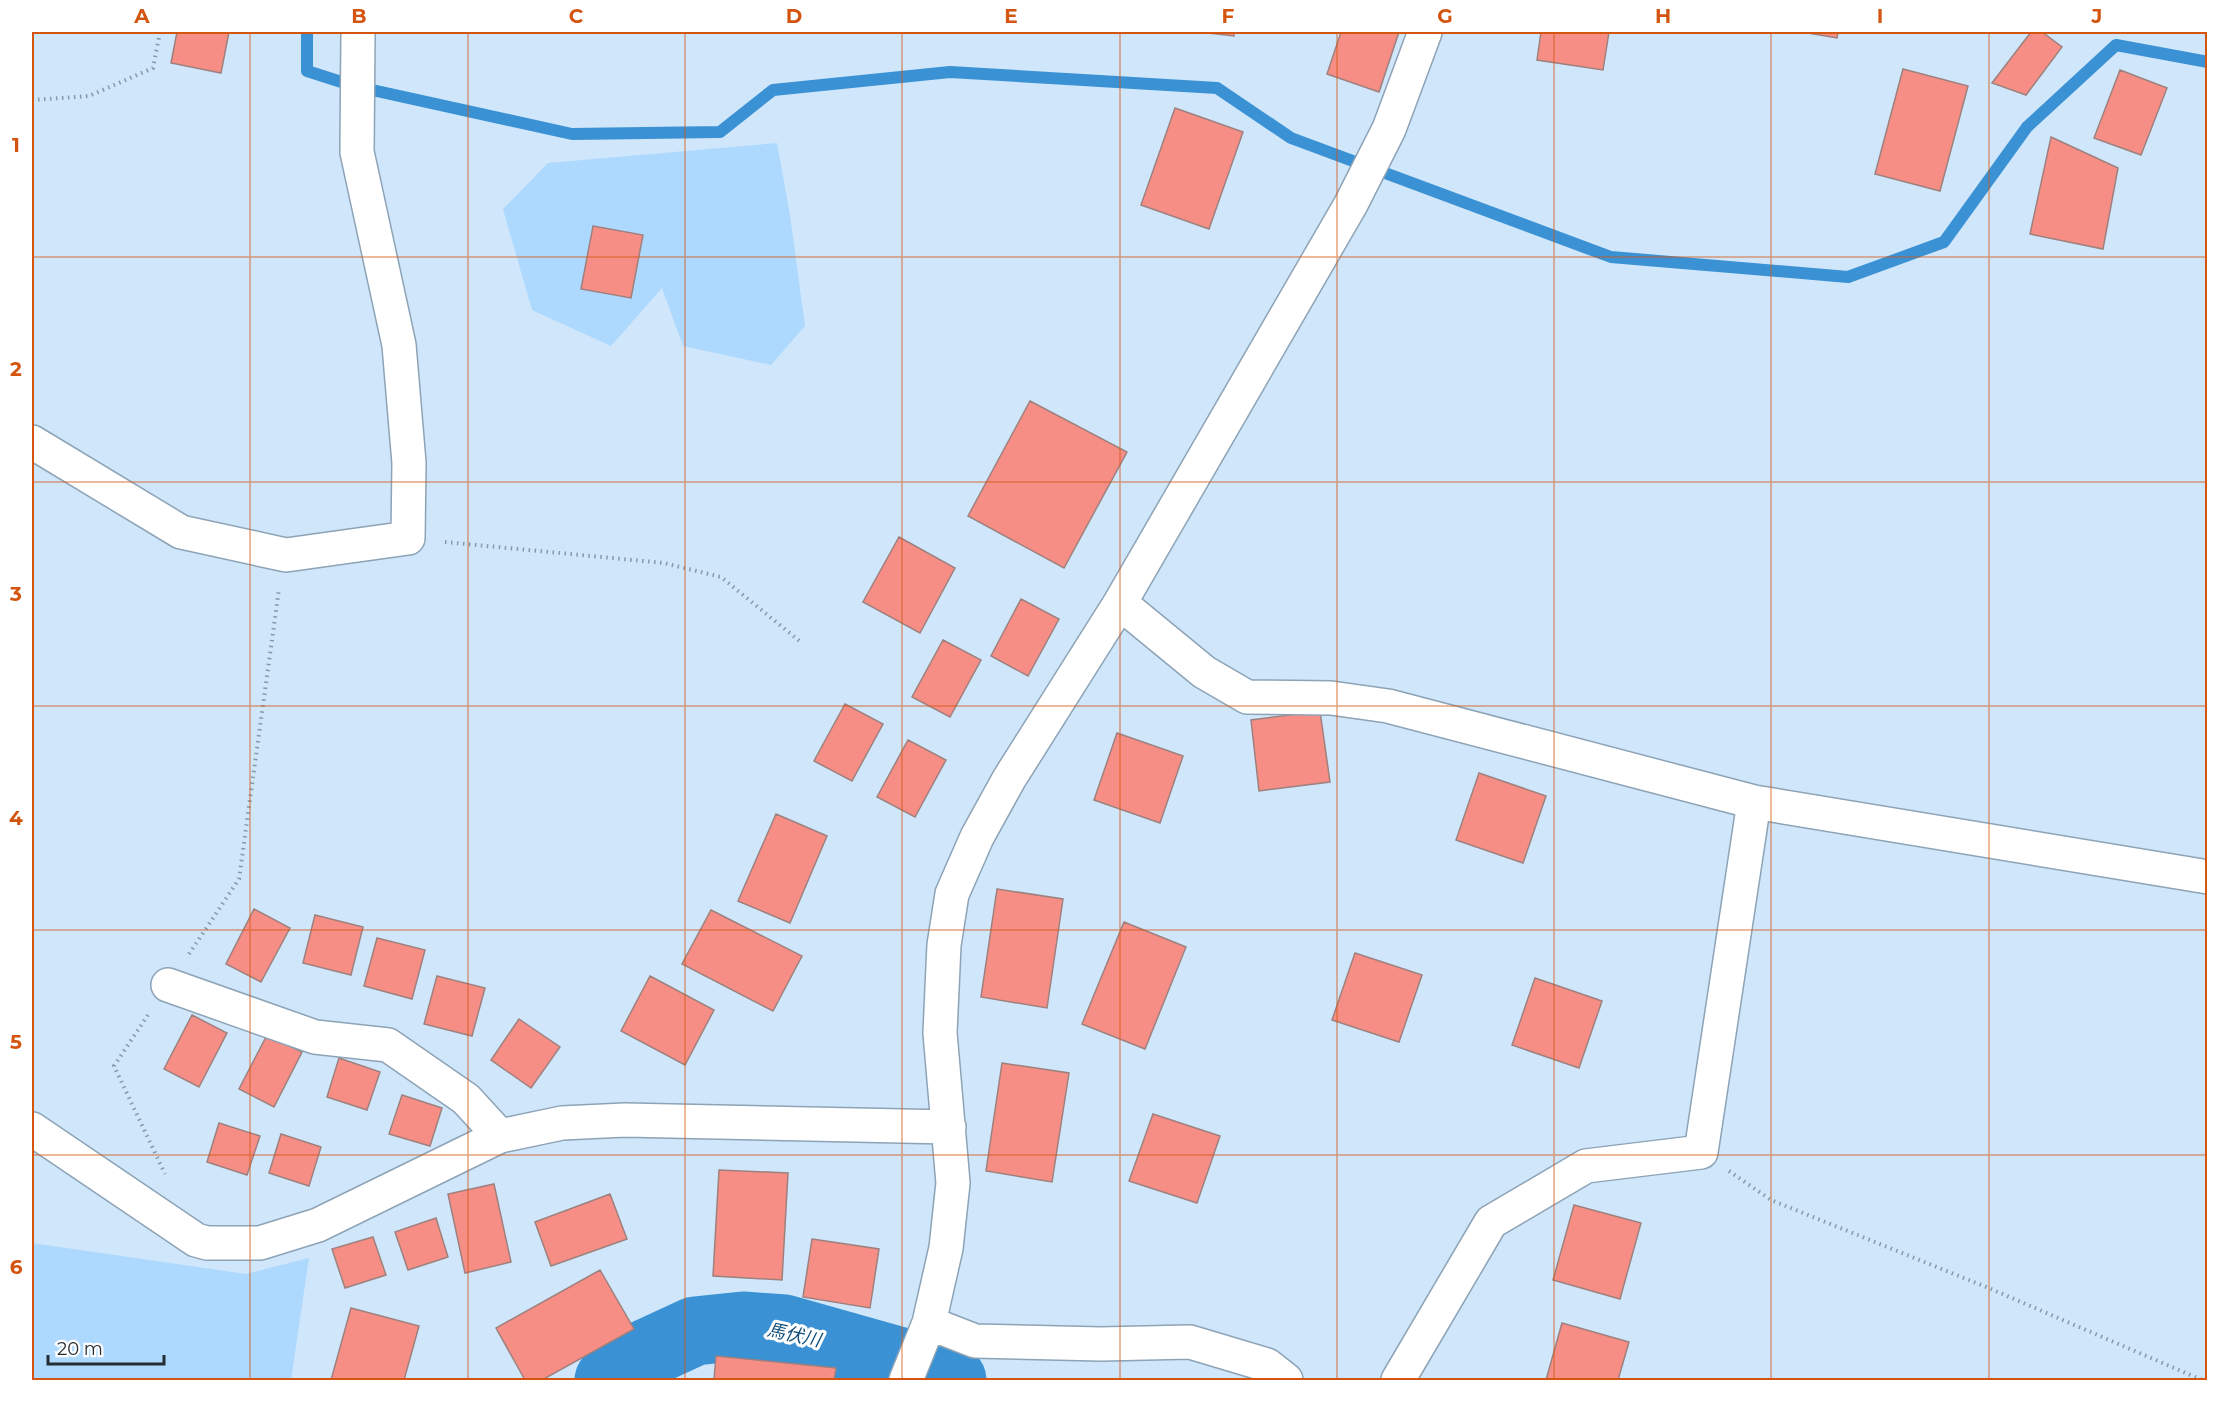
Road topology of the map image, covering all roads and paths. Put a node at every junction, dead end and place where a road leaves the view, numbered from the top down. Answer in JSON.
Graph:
{"nodes":[{"id":1,"x":159,"y":32,"type":"edge"},
{"id":2,"x":358,"y":32,"type":"edge"},
{"id":3,"x":1425,"y":32,"type":"edge"},
{"id":4,"x":32,"y":100,"type":"edge"},
{"id":5,"x":32,"y":442,"type":"edge"},
{"id":6,"x":408,"y":538,"type":"junction"},
{"id":7,"x":286,"y":555,"type":"junction"},
{"id":8,"x":1119,"y":603,"type":"junction"},
{"id":9,"x":802,"y":643,"type":"dead end"},
{"id":10,"x":1754,"y":802,"type":"junction"},
{"id":11,"x":2208,"y":877,"type":"edge"},
{"id":12,"x":168,"y":985,"type":"junction"},
{"id":13,"x":949,"y":1127,"type":"junction"},
{"id":14,"x":32,"y":1129,"type":"edge"},
{"id":15,"x":500,"y":1136,"type":"junction"},
{"id":16,"x":1701,"y":1152,"type":"junction"},
{"id":17,"x":167,"y":1179,"type":"dead end"},
{"id":18,"x":926,"y":1331,"type":"junction"},
{"id":19,"x":906,"y":1380,"type":"edge"},
{"id":20,"x":1286,"y":1380,"type":"edge"},
{"id":21,"x":1398,"y":1380,"type":"edge"},
{"id":22,"x":2202,"y":1380,"type":"edge"}],
"edges":[{"from":1,"to":4,"type":"path"},
{"from":2,"to":6,"type":"street"},
{"from":3,"to":8,"type":"street"},
{"from":5,"to":7,"type":"street"},
{"from":6,"to":7,"type":"street"},
{"from":6,"to":9,"type":"path"},
{"from":7,"to":12,"type":"path"},
{"from":8,"to":10,"type":"street"},
{"from":8,"to":13,"type":"street"},
{"from":10,"to":11,"type":"street"},
{"from":10,"to":16,"type":"street"},
{"from":12,"to":15,"type":"street"},
{"from":12,"to":17,"type":"path"},
{"from":13,"to":15,"type":"street"},
{"from":13,"to":18,"type":"street"},
{"from":14,"to":15,"type":"street"},
{"from":16,"to":21,"type":"street"},
{"from":16,"to":22,"type":"path"},
{"from":18,"to":19,"type":"street"},
{"from":18,"to":20,"type":"street"}]}
